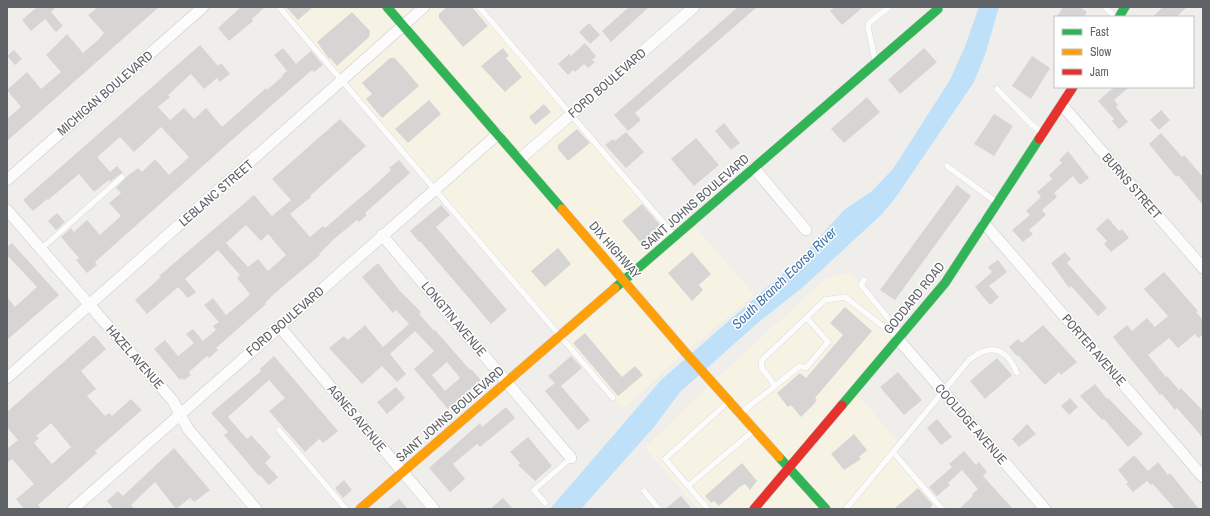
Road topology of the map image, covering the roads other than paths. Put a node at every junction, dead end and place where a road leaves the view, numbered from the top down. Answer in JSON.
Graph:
{"nodes":[{"id":1,"x":203,"y":7,"type":"edge"},
{"id":2,"x":279,"y":7,"type":"edge"},
{"id":3,"x":387,"y":7,"type":"edge"},
{"id":4,"x":424,"y":7,"type":"edge"},
{"id":5,"x":479,"y":7,"type":"edge"},
{"id":6,"x":694,"y":7,"type":"edge"},
{"id":7,"x":889,"y":7,"type":"edge"},
{"id":8,"x":1105,"y":7,"type":"edge"},
{"id":9,"x":1126,"y":7,"type":"edge"},
{"id":10,"x":939,"y":8,"type":"edge"},
{"id":11,"x":1114,"y":16,"type":"edge"},
{"id":12,"x":1120,"y":16,"type":"edge"},
{"id":13,"x":404,"y":26,"type":"junction"},
{"id":14,"x":876,"y":63,"type":"junction"},
{"id":15,"x":342,"y":81,"type":"junction"},
{"id":16,"x":1072,"y":88,"type":"edge"},
{"id":17,"x":997,"y":89,"type":"dead end"},
{"id":18,"x":1062,"y":105,"type":"junction"},
{"id":19,"x":571,"y":115,"type":"junction"},
{"id":20,"x":1043,"y":133,"type":"junction"},
{"id":21,"x":498,"y":134,"type":"junction"},
{"id":22,"x":520,"y":160,"type":"junction"},
{"id":23,"x":947,"y":166,"type":"dead end"},
{"id":24,"x":754,"y":168,"type":"junction"},
{"id":25,"x":122,"y":177,"type":"dead end"},
{"id":26,"x":7,"y":180,"type":"edge"},
{"id":27,"x":434,"y":189,"type":"junction"},
{"id":28,"x":998,"y":204,"type":"junction"},
{"id":29,"x":7,"y":210,"type":"edge"},
{"id":30,"x":984,"y":223,"type":"junction"},
{"id":31,"x":806,"y":230,"type":"dead end"},
{"id":32,"x":382,"y":235,"type":"junction"},
{"id":33,"x":675,"y":237,"type":"junction"},
{"id":34,"x":41,"y":249,"type":"junction"},
{"id":35,"x":1203,"y":268,"type":"edge"},
{"id":36,"x":864,"y":280,"type":"dead end"},
{"id":37,"x":625,"y":281,"type":"junction"},
{"id":38,"x":89,"y":306,"type":"junction"},
{"id":39,"x":806,"y":318,"type":"junction"},
{"id":40,"x":279,"y":326,"type":"junction"},
{"id":41,"x":560,"y":337,"type":"junction"},
{"id":42,"x":900,"y":337,"type":"junction"},
{"id":43,"x":1017,"y":373,"type":"dead end"},
{"id":44,"x":7,"y":378,"type":"edge"},
{"id":45,"x":508,"y":382,"type":"junction"},
{"id":46,"x":775,"y":386,"type":"junction"},
{"id":47,"x":943,"y":391,"type":"junction"},
{"id":48,"x":613,"y":398,"type":"dead end"},
{"id":49,"x":730,"y":401,"type":"junction"},
{"id":50,"x":179,"y":413,"type":"junction"},
{"id":51,"x":741,"y":413,"type":"junction"},
{"id":52,"x":755,"y":429,"type":"junction"},
{"id":53,"x":279,"y":430,"type":"dead end"},
{"id":54,"x":893,"y":452,"type":"junction"},
{"id":55,"x":571,"y":458,"type":"joint"},
{"id":56,"x":789,"y":467,"type":"junction"},
{"id":57,"x":403,"y":472,"type":"junction"},
{"id":58,"x":1203,"y":477,"type":"edge"},
{"id":59,"x":688,"y":486,"type":"junction"},
{"id":60,"x":644,"y":492,"type":"dead end"},
{"id":61,"x":545,"y":503,"type":"dead end"},
{"id":62,"x":77,"y":508,"type":"edge"},
{"id":63,"x":256,"y":509,"type":"edge"},
{"id":64,"x":346,"y":509,"type":"edge"},
{"id":65,"x":360,"y":509,"type":"edge"},
{"id":66,"x":434,"y":509,"type":"edge"},
{"id":67,"x":659,"y":509,"type":"edge"},
{"id":68,"x":708,"y":509,"type":"edge"},
{"id":69,"x":754,"y":509,"type":"edge"},
{"id":70,"x":826,"y":509,"type":"edge"},
{"id":71,"x":846,"y":509,"type":"edge"},
{"id":72,"x":942,"y":509,"type":"edge"},
{"id":73,"x":1045,"y":509,"type":"edge"}],
"edges":[{"from":1,"to":26,"type":"street","name":"MICHIGAN BOULEVARD"},
{"from":2,"to":15,"type":"lane"},
{"from":3,"to":13,"type":"street","name":"DIX HIGHWAY"},
{"from":4,"to":13,"type":"street","name":"LEBLANC STREET"},
{"from":5,"to":19,"type":"lane"},
{"from":6,"to":19,"type":"street","name":"FORD BOULEVARD"},
{"from":7,"to":14,"type":"lane"},
{"from":8,"to":11,"type":"lane"},
{"from":9,"to":12,"type":"street"},
{"from":10,"to":14,"type":"street","name":"SAINT JOHNS BOULEVARD"},
{"from":13,"to":15,"type":"street","name":"LEBLANC STREET"},
{"from":13,"to":21,"type":"street","name":"DIX HIGHWAY"},
{"from":14,"to":24,"type":"street","name":"SAINT JOHNS BOULEVARD"},
{"from":15,"to":27,"type":"lane"},
{"from":15,"to":38,"type":"street","name":"LEBLANC STREET"},
{"from":16,"to":18,"type":"street","name":"GODDARD ROAD"},
{"from":17,"to":20,"type":"lane"},
{"from":18,"to":20,"type":"street","name":"GODDARD ROAD"},
{"from":18,"to":35,"type":"street","name":"BURNS STREET"},
{"from":19,"to":22,"type":"street","name":"FORD BOULEVARD"},
{"from":19,"to":33,"type":"lane"},
{"from":20,"to":28,"type":"street","name":"GODDARD ROAD"},
{"from":21,"to":22,"type":"street","name":"DIX HIGHWAY"},
{"from":21,"to":27,"type":"street","name":"FORD BOULEVARD"},
{"from":22,"to":37,"type":"street","name":"DIX HIGHWAY"},
{"from":23,"to":28,"type":"lane"},
{"from":24,"to":31,"type":"street"},
{"from":24,"to":33,"type":"street","name":"SAINT JOHNS BOULEVARD"},
{"from":25,"to":34,"type":"lane"},
{"from":27,"to":32,"type":"street","name":"FORD BOULEVARD"},
{"from":27,"to":41,"type":"lane"},
{"from":28,"to":30,"type":"street","name":"GODDARD ROAD"},
{"from":29,"to":34,"type":"street","name":"HAZEL AVENUE"},
{"from":30,"to":42,"type":"street","name":"GODDARD ROAD"},
{"from":30,"to":58,"type":"street","name":"PORTER AVENUE"},
{"from":32,"to":40,"type":"street","name":"FORD BOULEVARD"},
{"from":32,"to":45,"type":"street","name":"LONGTIN AVENUE"},
{"from":33,"to":37,"type":"street","name":"SAINT JOHNS BOULEVARD"},
{"from":34,"to":38,"type":"street","name":"HAZEL AVENUE"},
{"from":36,"to":42,"type":"lane"},
{"from":37,"to":41,"type":"street","name":"SAINT JOHNS BOULEVARD"},
{"from":37,"to":49,"type":"street","name":"DIX HIGHWAY"},
{"from":38,"to":44,"type":"street","name":"LEBLANC STREET"},
{"from":38,"to":50,"type":"street","name":"HAZEL AVENUE"},
{"from":39,"to":42,"type":"lane"},
{"from":39,"to":46,"type":"lane"},
{"from":39,"to":46,"type":"lane"},
{"from":40,"to":50,"type":"street","name":"FORD BOULEVARD"},
{"from":40,"to":57,"type":"street","name":"AGNES AVENUE"},
{"from":41,"to":45,"type":"street","name":"SAINT JOHNS BOULEVARD"},
{"from":41,"to":48,"type":"lane"},
{"from":42,"to":47,"type":"street","name":"COOLIDGE AVENUE"},
{"from":42,"to":56,"type":"street","name":"GODDARD ROAD"},
{"from":43,"to":47,"type":"lane"},
{"from":45,"to":55,"type":"street","name":"LONGTIN AVENUE"},
{"from":45,"to":57,"type":"street","name":"SAINT JOHNS BOULEVARD"},
{"from":46,"to":51,"type":"lane"},
{"from":47,"to":54,"type":"lane"},
{"from":47,"to":73,"type":"street","name":"COOLIDGE AVENUE"},
{"from":49,"to":51,"type":"street","name":"DIX HIGHWAY"},
{"from":49,"to":59,"type":"lane"},
{"from":50,"to":62,"type":"street","name":"FORD BOULEVARD"},
{"from":50,"to":63,"type":"street","name":"HAZEL AVENUE"},
{"from":51,"to":52,"type":"street","name":"DIX HIGHWAY"},
{"from":52,"to":56,"type":"street","name":"DIX HIGHWAY"},
{"from":52,"to":59,"type":"lane"},
{"from":53,"to":64,"type":"lane"},
{"from":54,"to":71,"type":"lane"},
{"from":54,"to":72,"type":"lane"},
{"from":55,"to":61,"type":"lane"},
{"from":56,"to":69,"type":"street","name":"GODDARD ROAD"},
{"from":56,"to":70,"type":"street","name":"DIX HIGHWAY"},
{"from":57,"to":65,"type":"street","name":"SAINT JOHNS BOULEVARD"},
{"from":57,"to":66,"type":"street","name":"AGNES AVENUE"},
{"from":59,"to":68,"type":"lane"},
{"from":60,"to":67,"type":"lane"}]}
